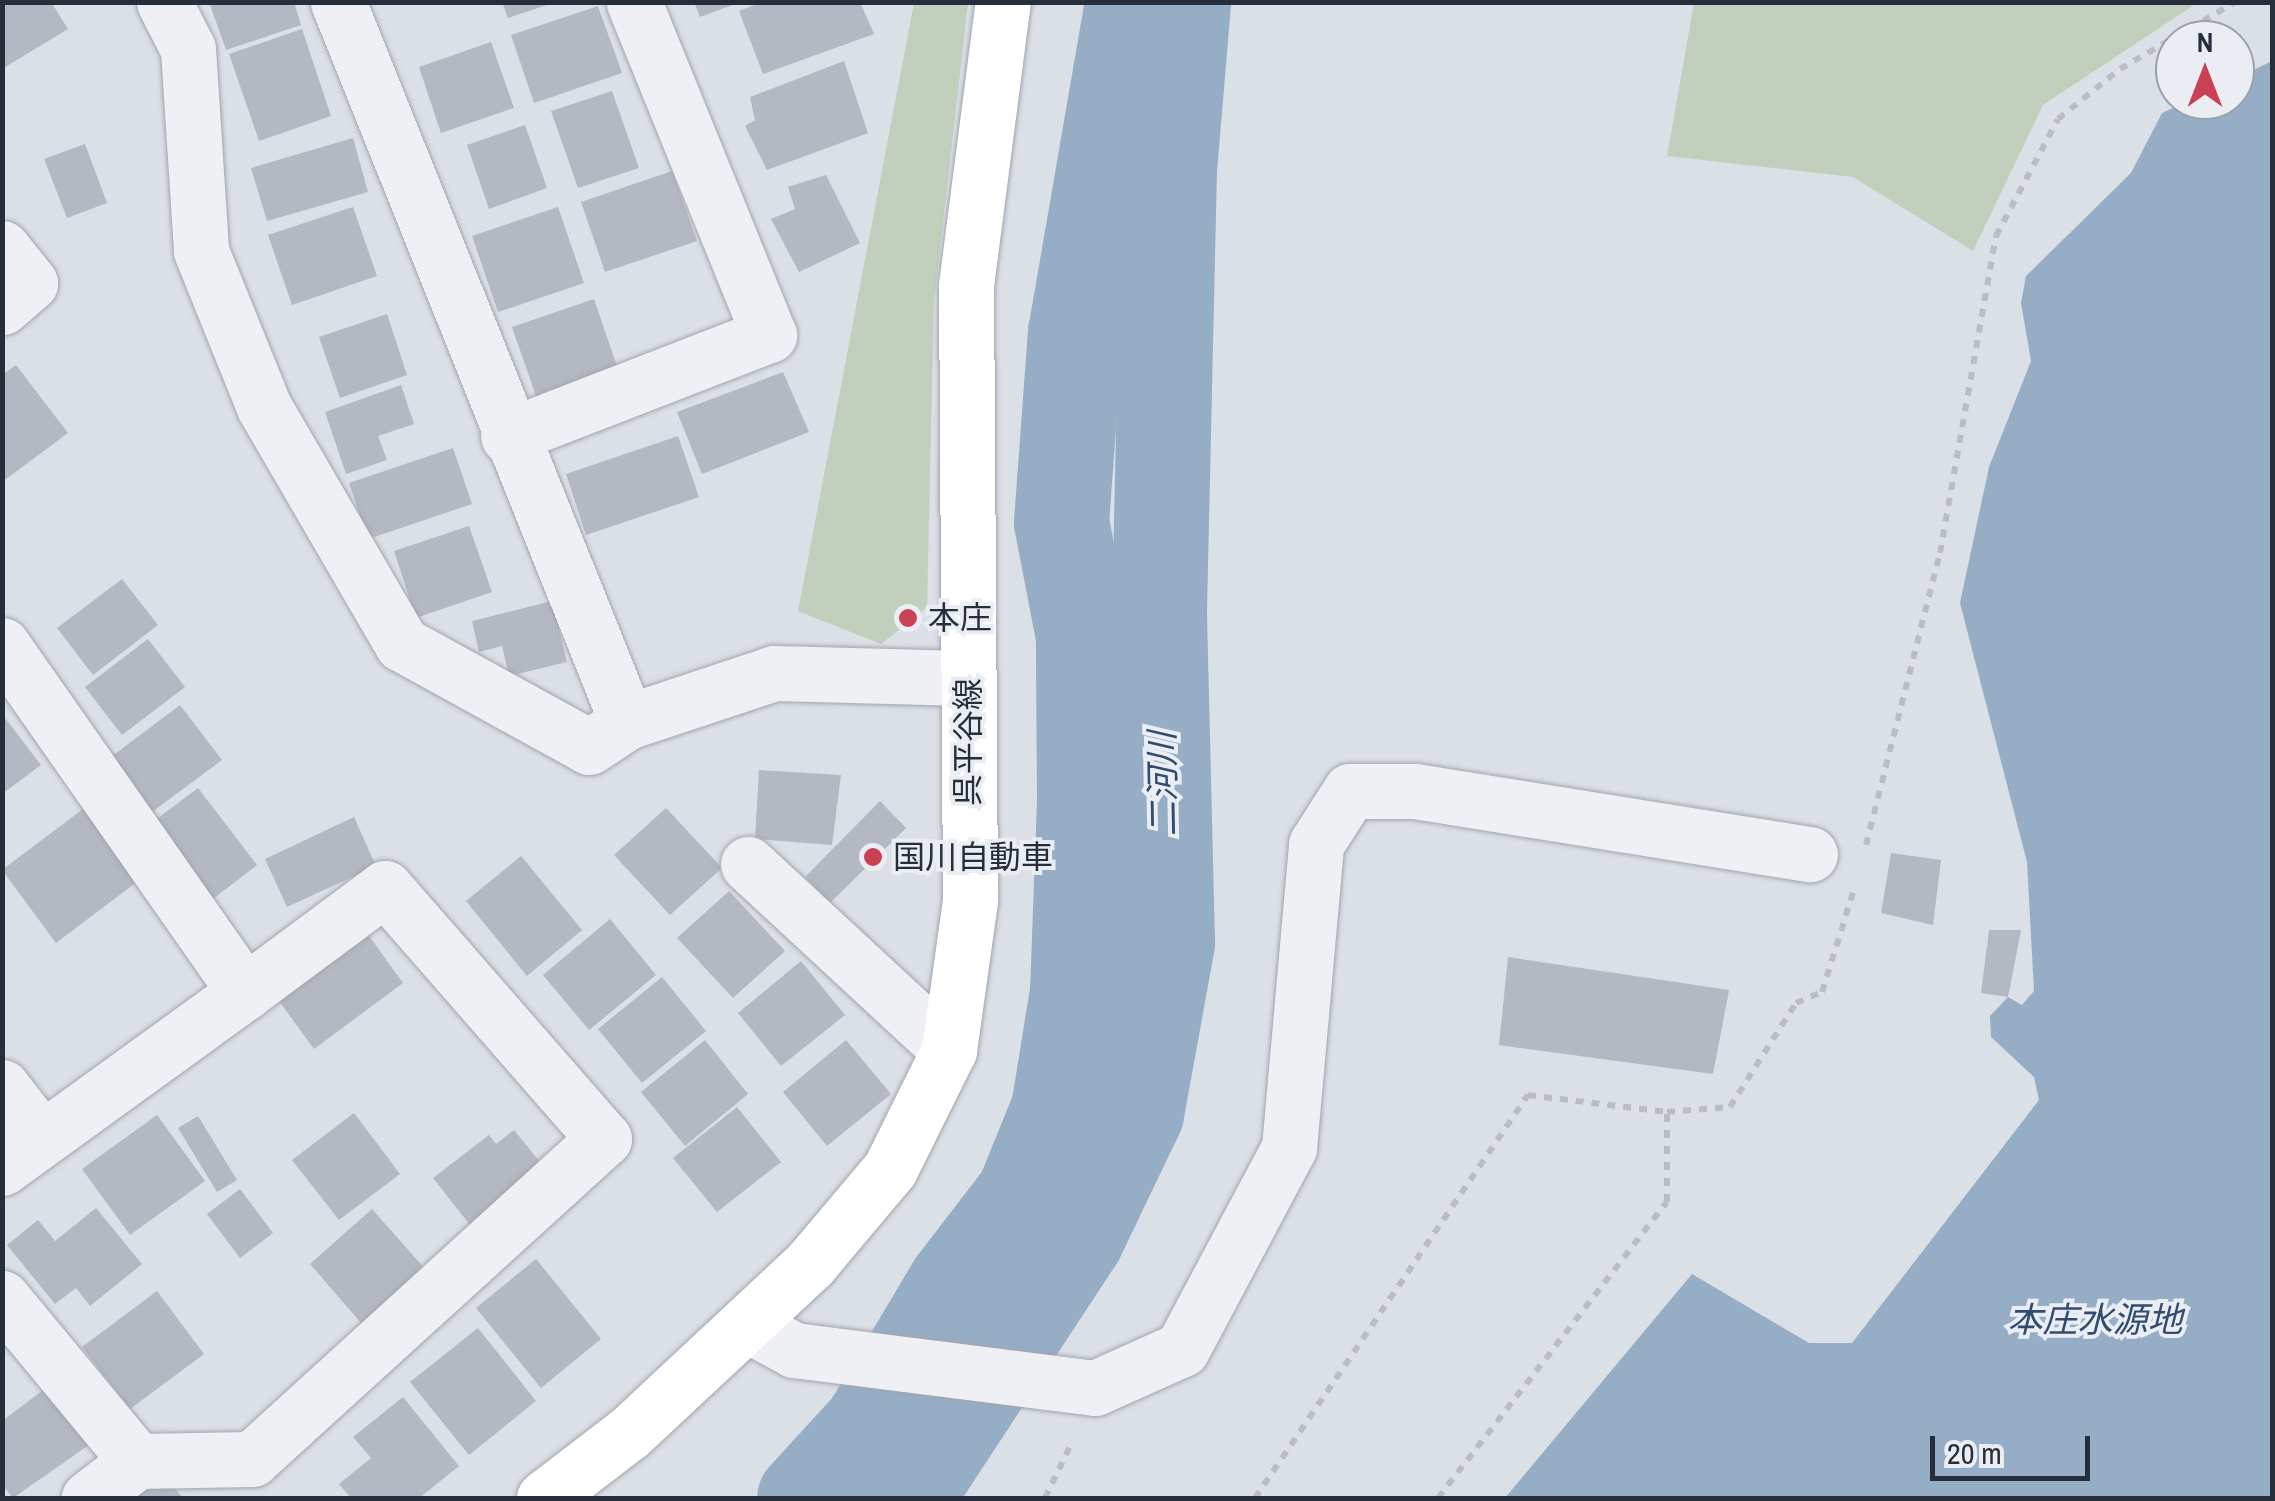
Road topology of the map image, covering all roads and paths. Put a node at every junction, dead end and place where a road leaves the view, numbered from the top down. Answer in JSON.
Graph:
{"nodes":[{"id":1,"x":164,"y":2,"type":"edge"},
{"id":2,"x":338,"y":2,"type":"edge"},
{"id":3,"x":634,"y":2,"type":"edge"},
{"id":4,"x":1003,"y":2,"type":"edge"},
{"id":5,"x":2235,"y":2,"type":"edge"},
{"id":6,"x":2,"y":248,"type":"edge"},
{"id":7,"x":2,"y":308,"type":"edge"},
{"id":8,"x":508,"y":436,"type":"junction"},
{"id":9,"x":2,"y":645,"type":"edge"},
{"id":10,"x":967,"y":678,"type":"junction"},
{"id":11,"x":627,"y":722,"type":"junction"},
{"id":12,"x":1810,"y":854,"type":"dead end"},
{"id":13,"x":748,"y":864,"type":"dead end"},
{"id":14,"x":245,"y":992,"type":"junction"},
{"id":15,"x":949,"y":1050,"type":"junction"},
{"id":16,"x":2,"y":1087,"type":"edge"},
{"id":17,"x":1667,"y":1112,"type":"junction"},
{"id":18,"x":22,"y":1152,"type":"edge"},
{"id":19,"x":2,"y":1298,"type":"edge"},
{"id":20,"x":746,"y":1324,"type":"junction"},
{"id":21,"x":137,"y":1461,"type":"junction"},
{"id":22,"x":90,"y":1498,"type":"edge"},
{"id":23,"x":544,"y":1498,"type":"edge"},
{"id":24,"x":1256,"y":1498,"type":"edge"},
{"id":25,"x":1438,"y":1498,"type":"edge"}],
"edges":[{"from":1,"to":11,"type":"street"},
{"from":2,"to":8,"type":"street"},
{"from":3,"to":8,"type":"street"},
{"from":4,"to":10,"type":"main road","name":"呉平谷線"},
{"from":5,"to":17,"type":"path"},
{"from":6,"to":7,"type":"street"},
{"from":8,"to":11,"type":"street"},
{"from":9,"to":14,"type":"street"},
{"from":10,"to":11,"type":"street"},
{"from":10,"to":15,"type":"main road","name":"呉平谷線"},
{"from":12,"to":20,"type":"street"},
{"from":13,"to":15,"type":"street"},
{"from":14,"to":18,"type":"street"},
{"from":14,"to":21,"type":"street"},
{"from":15,"to":20,"type":"main road","name":"呉平谷線"},
{"from":16,"to":18,"type":"street"},
{"from":17,"to":24,"type":"path"},
{"from":17,"to":25,"type":"path"},
{"from":19,"to":21,"type":"street"},
{"from":20,"to":23,"type":"main road","name":"呉平谷線"},
{"from":21,"to":22,"type":"street"}]}
